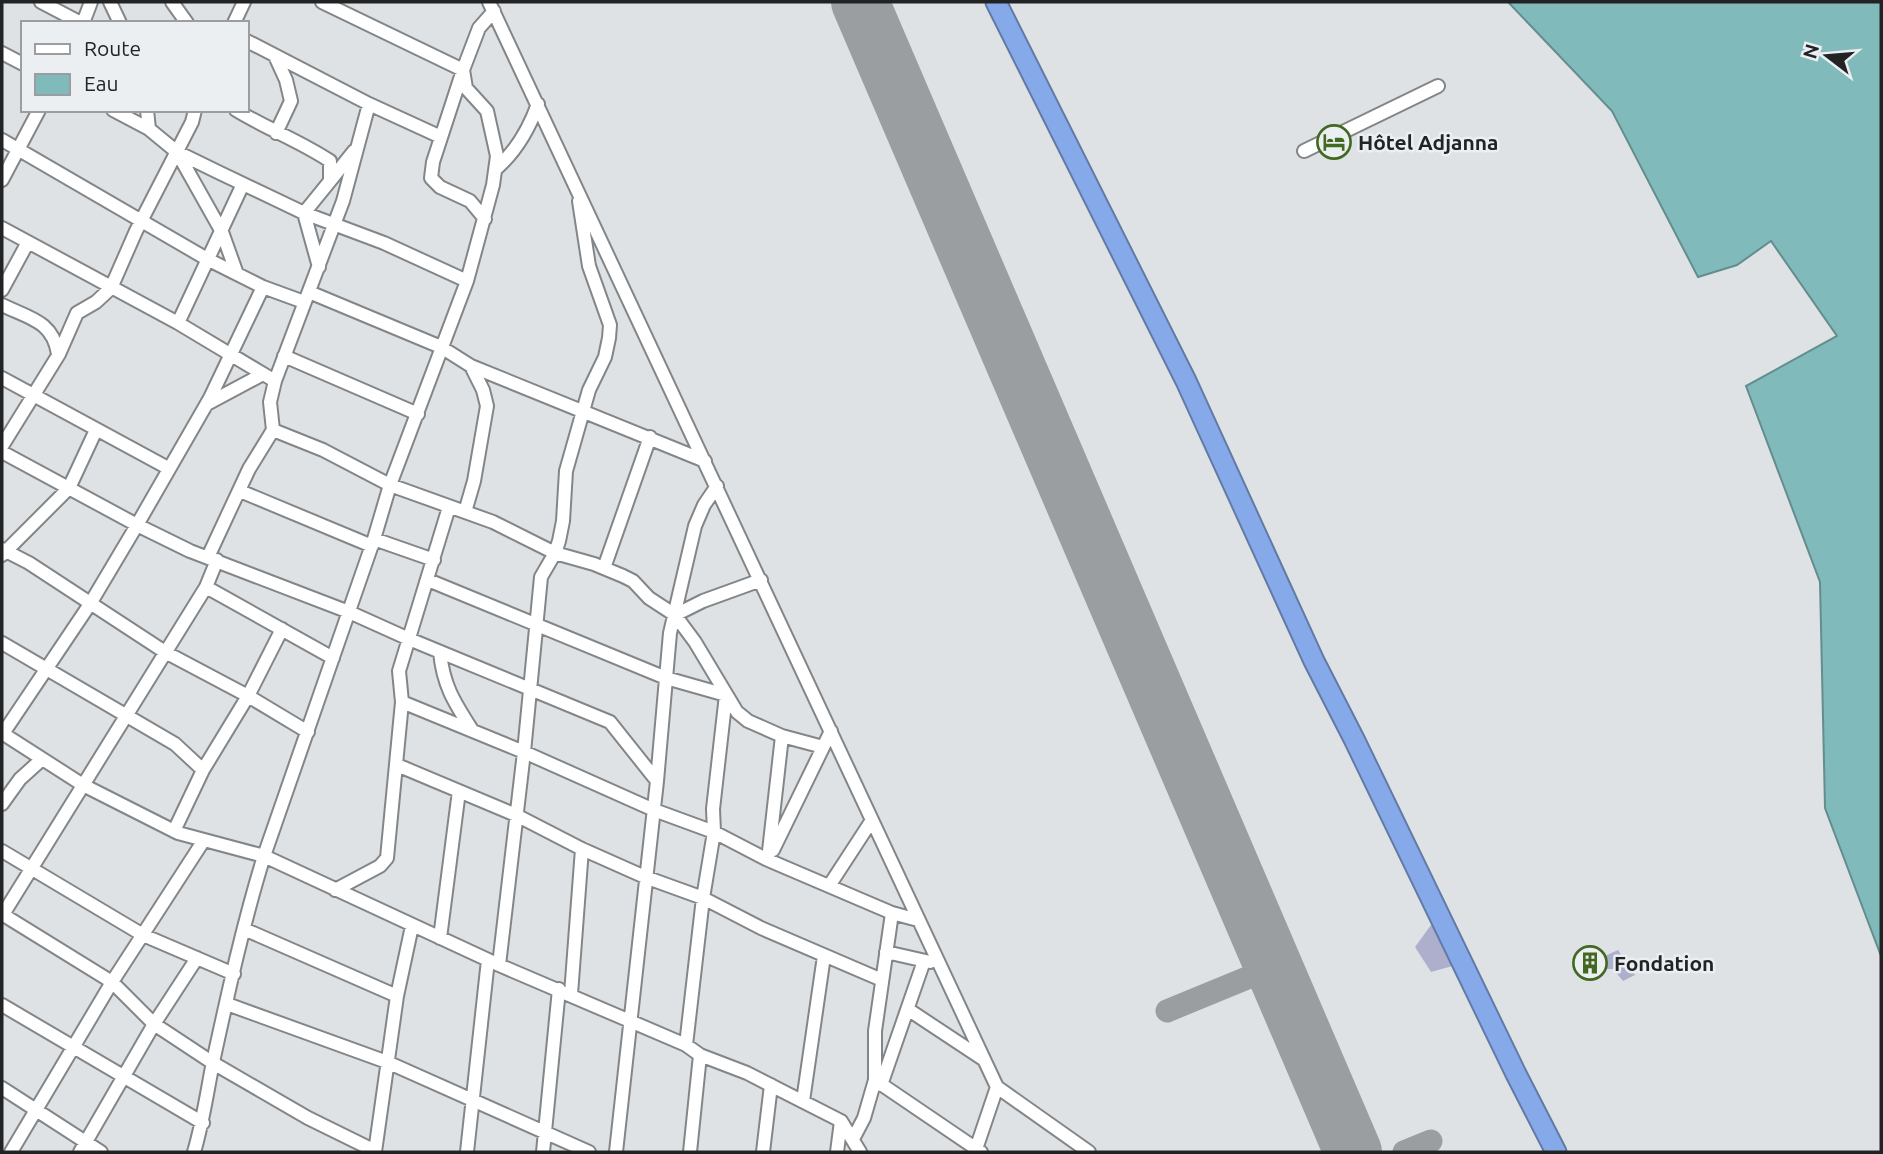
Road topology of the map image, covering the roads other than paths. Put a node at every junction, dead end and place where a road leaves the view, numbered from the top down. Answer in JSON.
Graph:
{"nodes":[{"id":1,"x":41,"y":2,"type":"edge"},
{"id":2,"x":91,"y":2,"type":"edge"},
{"id":3,"x":110,"y":2,"type":"edge"},
{"id":4,"x":172,"y":2,"type":"edge"},
{"id":5,"x":244,"y":2,"type":"edge"},
{"id":6,"x":322,"y":2,"type":"edge"},
{"id":7,"x":996,"y":2,"type":"edge"},
{"id":8,"x":491,"y":6,"type":"edge"},
{"id":9,"x":78,"y":21,"type":"edge"},
{"id":10,"x":83,"y":21,"type":"edge"},
{"id":11,"x":119,"y":21,"type":"edge"},
{"id":12,"x":186,"y":21,"type":"edge"},
{"id":13,"x":234,"y":21,"type":"edge"},
{"id":14,"x":248,"y":42,"type":"edge"},
{"id":15,"x":2,"y":53,"type":"edge"},
{"id":16,"x":275,"y":56,"type":"junction"},
{"id":17,"x":21,"y":63,"type":"edge"},
{"id":18,"x":463,"y":70,"type":"junction"},
{"id":19,"x":1438,"y":86,"type":"dead end"},
{"id":20,"x":369,"y":104,"type":"junction"},
{"id":21,"x":538,"y":104,"type":"junction"},
{"id":22,"x":38,"y":112,"type":"edge"},
{"id":23,"x":117,"y":112,"type":"edge"},
{"id":24,"x":147,"y":112,"type":"edge"},
{"id":25,"x":194,"y":112,"type":"edge"},
{"id":26,"x":239,"y":112,"type":"edge"},
{"id":27,"x":149,"y":129,"type":"junction"},
{"id":28,"x":276,"y":133,"type":"junction"},
{"id":29,"x":441,"y":137,"type":"junction"},
{"id":30,"x":2,"y":140,"type":"edge"},
{"id":31,"x":357,"y":148,"type":"junction"},
{"id":32,"x":19,"y":149,"type":"junction"},
{"id":33,"x":177,"y":152,"type":"junction"},
{"id":34,"x":1304,"y":152,"type":"dead end"},
{"id":35,"x":497,"y":168,"type":"junction"},
{"id":36,"x":2,"y":180,"type":"edge"},
{"id":37,"x":330,"y":181,"type":"junction"},
{"id":38,"x":243,"y":184,"type":"junction"},
{"id":39,"x":576,"y":186,"type":"junction"},
{"id":40,"x":304,"y":213,"type":"junction"},
{"id":41,"x":485,"y":219,"type":"junction"},
{"id":42,"x":142,"y":221,"type":"junction"},
{"id":43,"x":335,"y":224,"type":"junction"},
{"id":44,"x":2,"y":228,"type":"edge"},
{"id":45,"x":222,"y":232,"type":"junction"},
{"id":46,"x":28,"y":242,"type":"junction"},
{"id":47,"x":207,"y":259,"type":"junction"},
{"id":48,"x":319,"y":267,"type":"junction"},
{"id":49,"x":237,"y":274,"type":"junction"},
{"id":50,"x":467,"y":281,"type":"junction"},
{"id":51,"x":262,"y":287,"type":"junction"},
{"id":52,"x":111,"y":288,"type":"junction"},
{"id":53,"x":2,"y":290,"type":"edge"},
{"id":54,"x":307,"y":297,"type":"junction"},
{"id":55,"x":2,"y":305,"type":"edge"},
{"id":56,"x":178,"y":323,"type":"junction"},
{"id":57,"x":441,"y":347,"type":"junction"},
{"id":58,"x":229,"y":353,"type":"junction"},
{"id":59,"x":59,"y":354,"type":"junction"},
{"id":60,"x":284,"y":356,"type":"junction"},
{"id":61,"x":471,"y":366,"type":"junction"},
{"id":62,"x":263,"y":373,"type":"junction"},
{"id":63,"x":2,"y":377,"type":"edge"},
{"id":64,"x":275,"y":381,"type":"junction"},
{"id":65,"x":33,"y":395,"type":"junction"},
{"id":66,"x":206,"y":404,"type":"junction"},
{"id":67,"x":584,"y":411,"type":"junction"},
{"id":68,"x":418,"y":414,"type":"junction"},
{"id":69,"x":96,"y":430,"type":"junction"},
{"id":70,"x":273,"y":430,"type":"junction"},
{"id":71,"x":650,"y":437,"type":"junction"},
{"id":72,"x":2,"y":446,"type":"edge"},
{"id":73,"x":2,"y":452,"type":"edge"},
{"id":74,"x":705,"y":461,"type":"junction"},
{"id":75,"x":168,"y":468,"type":"junction"},
{"id":76,"x":390,"y":485,"type":"junction"},
{"id":77,"x":717,"y":486,"type":"junction"},
{"id":78,"x":69,"y":488,"type":"junction"},
{"id":79,"x":240,"y":491,"type":"junction"},
{"id":80,"x":449,"y":508,"type":"junction"},
{"id":81,"x":466,"y":512,"type":"junction"},
{"id":82,"x":137,"y":526,"type":"junction"},
{"id":83,"x":373,"y":542,"type":"junction"},
{"id":84,"x":3,"y":551,"type":"edge"},
{"id":85,"x":555,"y":553,"type":"junction"},
{"id":86,"x":213,"y":558,"type":"junction"},
{"id":87,"x":434,"y":560,"type":"junction"},
{"id":88,"x":604,"y":568,"type":"junction"},
{"id":89,"x":428,"y":580,"type":"junction"},
{"id":90,"x":761,"y":580,"type":"junction"},
{"id":91,"x":206,"y":587,"type":"junction"},
{"id":92,"x":90,"y":604,"type":"junction"},
{"id":93,"x":349,"y":612,"type":"junction"},
{"id":94,"x":675,"y":615,"type":"junction"},
{"id":95,"x":537,"y":623,"type":"junction"},
{"id":96,"x":282,"y":629,"type":"junction"},
{"id":97,"x":408,"y":639,"type":"junction"},
{"id":98,"x":2,"y":643,"type":"edge"},
{"id":99,"x":165,"y":652,"type":"junction"},
{"id":100,"x":440,"y":652,"type":"junction"},
{"id":101,"x":333,"y":658,"type":"junction"},
{"id":102,"x":47,"y":669,"type":"junction"},
{"id":103,"x":666,"y":678,"type":"junction"},
{"id":104,"x":531,"y":689,"type":"junction"},
{"id":105,"x":726,"y":695,"type":"junction"},
{"id":106,"x":248,"y":696,"type":"junction"},
{"id":107,"x":402,"y":702,"type":"junction"},
{"id":108,"x":127,"y":716,"type":"junction"},
{"id":109,"x":472,"y":730,"type":"junction"},
{"id":110,"x":831,"y":731,"type":"junction"},
{"id":111,"x":308,"y":732,"type":"junction"},
{"id":112,"x":2,"y":734,"type":"edge"},
{"id":113,"x":782,"y":736,"type":"junction"},
{"id":114,"x":823,"y":747,"type":"junction"},
{"id":115,"x":524,"y":752,"type":"junction"},
{"id":116,"x":41,"y":760,"type":"junction"},
{"id":117,"x":397,"y":765,"type":"junction"},
{"id":118,"x":203,"y":770,"type":"junction"},
{"id":119,"x":657,"y":781,"type":"junction"},
{"id":120,"x":83,"y":785,"type":"junction"},
{"id":121,"x":459,"y":791,"type":"junction"},
{"id":122,"x":2,"y":804,"type":"edge"},
{"id":123,"x":653,"y":810,"type":"junction"},
{"id":124,"x":516,"y":815,"type":"junction"},
{"id":125,"x":872,"y":820,"type":"junction"},
{"id":126,"x":174,"y":831,"type":"junction"},
{"id":127,"x":714,"y":832,"type":"junction"},
{"id":128,"x":204,"y":840,"type":"junction"},
{"id":129,"x":582,"y":849,"type":"junction"},
{"id":130,"x":2,"y":852,"type":"edge"},
{"id":131,"x":264,"y":856,"type":"junction"},
{"id":132,"x":768,"y":860,"type":"junction"},
{"id":133,"x":30,"y":870,"type":"junction"},
{"id":134,"x":645,"y":877,"type":"junction"},
{"id":135,"x":829,"y":886,"type":"junction"},
{"id":136,"x":335,"y":890,"type":"junction"},
{"id":137,"x":702,"y":898,"type":"junction"},
{"id":138,"x":892,"y":913,"type":"junction"},
{"id":139,"x":2,"y":915,"type":"edge"},
{"id":140,"x":918,"y":920,"type":"junction"},
{"id":141,"x":412,"y":926,"type":"junction"},
{"id":142,"x":244,"y":929,"type":"junction"},
{"id":143,"x":143,"y":935,"type":"junction"},
{"id":144,"x":440,"y":937,"type":"junction"},
{"id":145,"x":886,"y":952,"type":"junction"},
{"id":146,"x":824,"y":956,"type":"junction"},
{"id":147,"x":197,"y":958,"type":"junction"},
{"id":148,"x":924,"y":961,"type":"junction"},
{"id":149,"x":494,"y":963,"type":"junction"},
{"id":150,"x":939,"y":964,"type":"junction"},
{"id":151,"x":234,"y":974,"type":"junction"},
{"id":152,"x":882,"y":980,"type":"junction"},
{"id":153,"x":113,"y":982,"type":"junction"},
{"id":154,"x":565,"y":992,"type":"junction"},
{"id":155,"x":397,"y":996,"type":"junction"},
{"id":156,"x":227,"y":1004,"type":"junction"},
{"id":157,"x":2,"y":1005,"type":"edge"},
{"id":158,"x":909,"y":1010,"type":"junction"},
{"id":159,"x":629,"y":1021,"type":"junction"},
{"id":160,"x":154,"y":1024,"type":"junction"},
{"id":161,"x":686,"y":1045,"type":"junction"},
{"id":162,"x":72,"y":1047,"type":"junction"},
{"id":163,"x":701,"y":1055,"type":"junction"},
{"id":164,"x":983,"y":1059,"type":"junction"},
{"id":165,"x":387,"y":1062,"type":"junction"},
{"id":166,"x":213,"y":1063,"type":"junction"},
{"id":167,"x":124,"y":1078,"type":"junction"},
{"id":168,"x":878,"y":1082,"type":"junction"},
{"id":169,"x":771,"y":1085,"type":"junction"},
{"id":170,"x":997,"y":1087,"type":"junction"},
{"id":171,"x":2,"y":1088,"type":"edge"},
{"id":172,"x":473,"y":1100,"type":"junction"},
{"id":173,"x":803,"y":1101,"type":"junction"},
{"id":174,"x":37,"y":1109,"type":"junction"},
{"id":175,"x":841,"y":1121,"type":"junction"},
{"id":176,"x":202,"y":1123,"type":"junction"},
{"id":177,"x":545,"y":1133,"type":"junction"},
{"id":178,"x":853,"y":1139,"type":"junction"},
{"id":179,"x":83,"y":1147,"type":"edge"},
{"id":180,"x":375,"y":1151,"type":"edge"},
{"id":181,"x":978,"y":1151,"type":"edge"},
{"id":182,"x":11,"y":1152,"type":"edge"},
{"id":183,"x":101,"y":1152,"type":"edge"},
{"id":184,"x":194,"y":1152,"type":"edge"},
{"id":185,"x":467,"y":1152,"type":"edge"},
{"id":186,"x":543,"y":1152,"type":"edge"},
{"id":187,"x":589,"y":1152,"type":"edge"},
{"id":188,"x":616,"y":1152,"type":"edge"},
{"id":189,"x":690,"y":1152,"type":"edge"},
{"id":190,"x":762,"y":1152,"type":"edge"},
{"id":191,"x":837,"y":1152,"type":"edge"},
{"id":192,"x":860,"y":1152,"type":"edge"},
{"id":193,"x":1088,"y":1152,"type":"edge"},
{"id":194,"x":1556,"y":1152,"type":"edge"}],
"edges":[{"from":1,"to":9,"type":"street"},
{"from":2,"to":10,"type":"street"},
{"from":3,"to":11,"type":"street"},
{"from":4,"to":12,"type":"street"},
{"from":5,"to":13,"type":"street"},
{"from":6,"to":18,"type":"street"},
{"from":7,"to":194,"type":"highway"},
{"from":8,"to":18,"type":"street"},
{"from":8,"to":21,"type":"street"},
{"from":14,"to":16,"type":"street"},
{"from":15,"to":17,"type":"street"},
{"from":16,"to":20,"type":"street"},
{"from":16,"to":28,"type":"street"},
{"from":18,"to":29,"type":"street"},
{"from":18,"to":35,"type":"street"},
{"from":19,"to":34,"type":"street"},
{"from":20,"to":29,"type":"street"},
{"from":20,"to":31,"type":"street"},
{"from":21,"to":35,"type":"street"},
{"from":21,"to":39,"type":"street"},
{"from":22,"to":32,"type":"street"},
{"from":23,"to":27,"type":"street"},
{"from":24,"to":27,"type":"street"},
{"from":25,"to":33,"type":"street"},
{"from":26,"to":28,"type":"street"},
{"from":27,"to":33,"type":"street"},
{"from":28,"to":37,"type":"street"},
{"from":29,"to":41,"type":"street"},
{"from":30,"to":32,"type":"street"},
{"from":31,"to":37,"type":"street"},
{"from":31,"to":43,"type":"street"},
{"from":32,"to":36,"type":"street"},
{"from":32,"to":42,"type":"street"},
{"from":33,"to":38,"type":"street"},
{"from":33,"to":42,"type":"street"},
{"from":33,"to":45,"type":"street"},
{"from":35,"to":41,"type":"street"},
{"from":37,"to":40,"type":"street"},
{"from":38,"to":40,"type":"street"},
{"from":38,"to":45,"type":"street"},
{"from":39,"to":67,"type":"street"},
{"from":39,"to":74,"type":"street"},
{"from":40,"to":43,"type":"street"},
{"from":40,"to":48,"type":"street"},
{"from":41,"to":50,"type":"street"},
{"from":42,"to":47,"type":"street"},
{"from":42,"to":52,"type":"street"},
{"from":43,"to":48,"type":"street"},
{"from":43,"to":50,"type":"street"},
{"from":44,"to":46,"type":"street"},
{"from":45,"to":47,"type":"street"},
{"from":45,"to":49,"type":"street"},
{"from":46,"to":52,"type":"street"},
{"from":46,"to":53,"type":"street"},
{"from":47,"to":49,"type":"street"},
{"from":47,"to":56,"type":"street"},
{"from":48,"to":54,"type":"street"},
{"from":49,"to":51,"type":"street"},
{"from":50,"to":57,"type":"street"},
{"from":51,"to":54,"type":"street"},
{"from":51,"to":58,"type":"street"},
{"from":52,"to":56,"type":"street"},
{"from":52,"to":59,"type":"street"},
{"from":54,"to":57,"type":"street"},
{"from":54,"to":60,"type":"street"},
{"from":55,"to":59,"type":"street"},
{"from":56,"to":58,"type":"street"},
{"from":57,"to":61,"type":"street"},
{"from":57,"to":68,"type":"street"},
{"from":58,"to":62,"type":"street"},
{"from":58,"to":66,"type":"street"},
{"from":59,"to":65,"type":"street"},
{"from":60,"to":64,"type":"street"},
{"from":60,"to":68,"type":"street"},
{"from":61,"to":67,"type":"street"},
{"from":61,"to":81,"type":"street"},
{"from":62,"to":64,"type":"street"},
{"from":62,"to":66,"type":"street"},
{"from":63,"to":65,"type":"street"},
{"from":64,"to":70,"type":"street"},
{"from":65,"to":69,"type":"street"},
{"from":65,"to":72,"type":"street"},
{"from":66,"to":75,"type":"street"},
{"from":67,"to":71,"type":"street"},
{"from":67,"to":85,"type":"street"},
{"from":68,"to":76,"type":"street"},
{"from":69,"to":75,"type":"street"},
{"from":69,"to":78,"type":"street"},
{"from":70,"to":76,"type":"street"},
{"from":70,"to":79,"type":"street"},
{"from":71,"to":74,"type":"street"},
{"from":71,"to":88,"type":"street"},
{"from":73,"to":78,"type":"street"},
{"from":74,"to":77,"type":"street"},
{"from":75,"to":82,"type":"street"},
{"from":76,"to":80,"type":"street"},
{"from":76,"to":83,"type":"street"},
{"from":77,"to":90,"type":"street"},
{"from":77,"to":94,"type":"street"},
{"from":78,"to":82,"type":"street"},
{"from":78,"to":84,"type":"street"},
{"from":79,"to":83,"type":"street"},
{"from":79,"to":86,"type":"street"},
{"from":80,"to":81,"type":"street"},
{"from":80,"to":87,"type":"street"},
{"from":81,"to":85,"type":"street"},
{"from":82,"to":86,"type":"street"},
{"from":82,"to":92,"type":"street"},
{"from":83,"to":87,"type":"street"},
{"from":83,"to":93,"type":"street"},
{"from":84,"to":92,"type":"street"},
{"from":85,"to":88,"type":"street"},
{"from":85,"to":95,"type":"street"},
{"from":86,"to":91,"type":"street"},
{"from":86,"to":93,"type":"street"},
{"from":87,"to":89,"type":"street"},
{"from":88,"to":94,"type":"street"},
{"from":89,"to":95,"type":"street"},
{"from":89,"to":97,"type":"street"},
{"from":90,"to":94,"type":"street"},
{"from":90,"to":110,"type":"street"},
{"from":91,"to":96,"type":"street"},
{"from":91,"to":99,"type":"street"},
{"from":92,"to":99,"type":"street"},
{"from":92,"to":102,"type":"street"},
{"from":93,"to":97,"type":"street"},
{"from":93,"to":101,"type":"street"},
{"from":94,"to":103,"type":"street"},
{"from":94,"to":105,"type":"street"},
{"from":95,"to":103,"type":"street"},
{"from":95,"to":104,"type":"street"},
{"from":96,"to":101,"type":"street"},
{"from":96,"to":106,"type":"street"},
{"from":97,"to":100,"type":"street"},
{"from":97,"to":107,"type":"street"},
{"from":98,"to":102,"type":"street"},
{"from":99,"to":106,"type":"street"},
{"from":99,"to":108,"type":"street"},
{"from":100,"to":104,"type":"street"},
{"from":100,"to":109,"type":"street"},
{"from":101,"to":111,"type":"street"},
{"from":102,"to":108,"type":"street"},
{"from":102,"to":112,"type":"street"},
{"from":103,"to":105,"type":"street"},
{"from":103,"to":119,"type":"street"},
{"from":104,"to":115,"type":"street"},
{"from":104,"to":119,"type":"street"},
{"from":105,"to":113,"type":"street"},
{"from":105,"to":127,"type":"street"},
{"from":106,"to":111,"type":"street"},
{"from":106,"to":118,"type":"street"},
{"from":107,"to":109,"type":"street"},
{"from":107,"to":117,"type":"street"},
{"from":108,"to":118,"type":"street"},
{"from":108,"to":120,"type":"street"},
{"from":109,"to":115,"type":"street"},
{"from":110,"to":114,"type":"street"},
{"from":110,"to":125,"type":"street"},
{"from":111,"to":131,"type":"street"},
{"from":112,"to":116,"type":"street"},
{"from":113,"to":114,"type":"street"},
{"from":113,"to":132,"type":"street"},
{"from":114,"to":132,"type":"street"},
{"from":115,"to":123,"type":"street"},
{"from":115,"to":124,"type":"street"},
{"from":116,"to":120,"type":"street"},
{"from":116,"to":122,"type":"street"},
{"from":117,"to":121,"type":"street"},
{"from":117,"to":136,"type":"street"},
{"from":118,"to":126,"type":"street"},
{"from":119,"to":123,"type":"street"},
{"from":120,"to":126,"type":"street"},
{"from":120,"to":133,"type":"street"},
{"from":121,"to":124,"type":"street"},
{"from":121,"to":144,"type":"street"},
{"from":123,"to":127,"type":"street"},
{"from":123,"to":134,"type":"street"},
{"from":124,"to":129,"type":"street"},
{"from":124,"to":149,"type":"street"},
{"from":125,"to":135,"type":"street"},
{"from":125,"to":140,"type":"street"},
{"from":126,"to":128,"type":"street"},
{"from":127,"to":132,"type":"street"},
{"from":127,"to":137,"type":"street"},
{"from":128,"to":131,"type":"street"},
{"from":128,"to":143,"type":"street"},
{"from":129,"to":134,"type":"street"},
{"from":129,"to":154,"type":"street"},
{"from":130,"to":133,"type":"street"},
{"from":131,"to":136,"type":"street"},
{"from":131,"to":142,"type":"street"},
{"from":132,"to":135,"type":"street"},
{"from":133,"to":139,"type":"street"},
{"from":133,"to":143,"type":"street"},
{"from":134,"to":137,"type":"street"},
{"from":134,"to":159,"type":"street"},
{"from":135,"to":138,"type":"street"},
{"from":136,"to":141,"type":"street"},
{"from":137,"to":146,"type":"street"},
{"from":137,"to":161,"type":"street"},
{"from":138,"to":140,"type":"street"},
{"from":138,"to":145,"type":"street"},
{"from":139,"to":153,"type":"street"},
{"from":140,"to":150,"type":"street"},
{"from":141,"to":144,"type":"street"},
{"from":141,"to":155,"type":"street"},
{"from":142,"to":151,"type":"street"},
{"from":142,"to":155,"type":"street"},
{"from":143,"to":147,"type":"street"},
{"from":143,"to":153,"type":"street"},
{"from":144,"to":149,"type":"street"},
{"from":145,"to":148,"type":"street"},
{"from":145,"to":152,"type":"street"},
{"from":146,"to":152,"type":"street"},
{"from":146,"to":173,"type":"street"},
{"from":147,"to":151,"type":"street"},
{"from":147,"to":160,"type":"street"},
{"from":148,"to":150,"type":"street"},
{"from":148,"to":158,"type":"street"},
{"from":149,"to":154,"type":"street"},
{"from":149,"to":172,"type":"street"},
{"from":150,"to":164,"type":"street"},
{"from":151,"to":156,"type":"street"},
{"from":152,"to":168,"type":"street"},
{"from":153,"to":160,"type":"street"},
{"from":153,"to":162,"type":"street"},
{"from":154,"to":159,"type":"street"},
{"from":154,"to":177,"type":"street"},
{"from":155,"to":165,"type":"street"},
{"from":156,"to":165,"type":"street"},
{"from":156,"to":166,"type":"street"},
{"from":157,"to":162,"type":"street"},
{"from":158,"to":164,"type":"street"},
{"from":158,"to":168,"type":"street"},
{"from":159,"to":161,"type":"street"},
{"from":159,"to":188,"type":"street"},
{"from":160,"to":166,"type":"street"},
{"from":160,"to":167,"type":"street"},
{"from":161,"to":163,"type":"street"},
{"from":162,"to":167,"type":"street"},
{"from":162,"to":174,"type":"street"},
{"from":163,"to":169,"type":"street"},
{"from":163,"to":189,"type":"street"},
{"from":164,"to":170,"type":"street"},
{"from":165,"to":172,"type":"street"},
{"from":165,"to":180,"type":"street"},
{"from":166,"to":176,"type":"street"},
{"from":166,"to":180,"type":"street"},
{"from":167,"to":176,"type":"street"},
{"from":167,"to":179,"type":"street"},
{"from":168,"to":178,"type":"street"},
{"from":168,"to":181,"type":"street"},
{"from":169,"to":173,"type":"street"},
{"from":169,"to":190,"type":"street"},
{"from":170,"to":181,"type":"street"},
{"from":170,"to":193,"type":"street"},
{"from":171,"to":174,"type":"street"},
{"from":172,"to":177,"type":"street"},
{"from":172,"to":185,"type":"street"},
{"from":173,"to":175,"type":"street"},
{"from":174,"to":179,"type":"street"},
{"from":174,"to":182,"type":"street"},
{"from":175,"to":178,"type":"street"},
{"from":175,"to":191,"type":"street"},
{"from":176,"to":184,"type":"street"},
{"from":177,"to":186,"type":"street"},
{"from":177,"to":187,"type":"street"},
{"from":178,"to":192,"type":"street"},
{"from":179,"to":183,"type":"street"}]}
